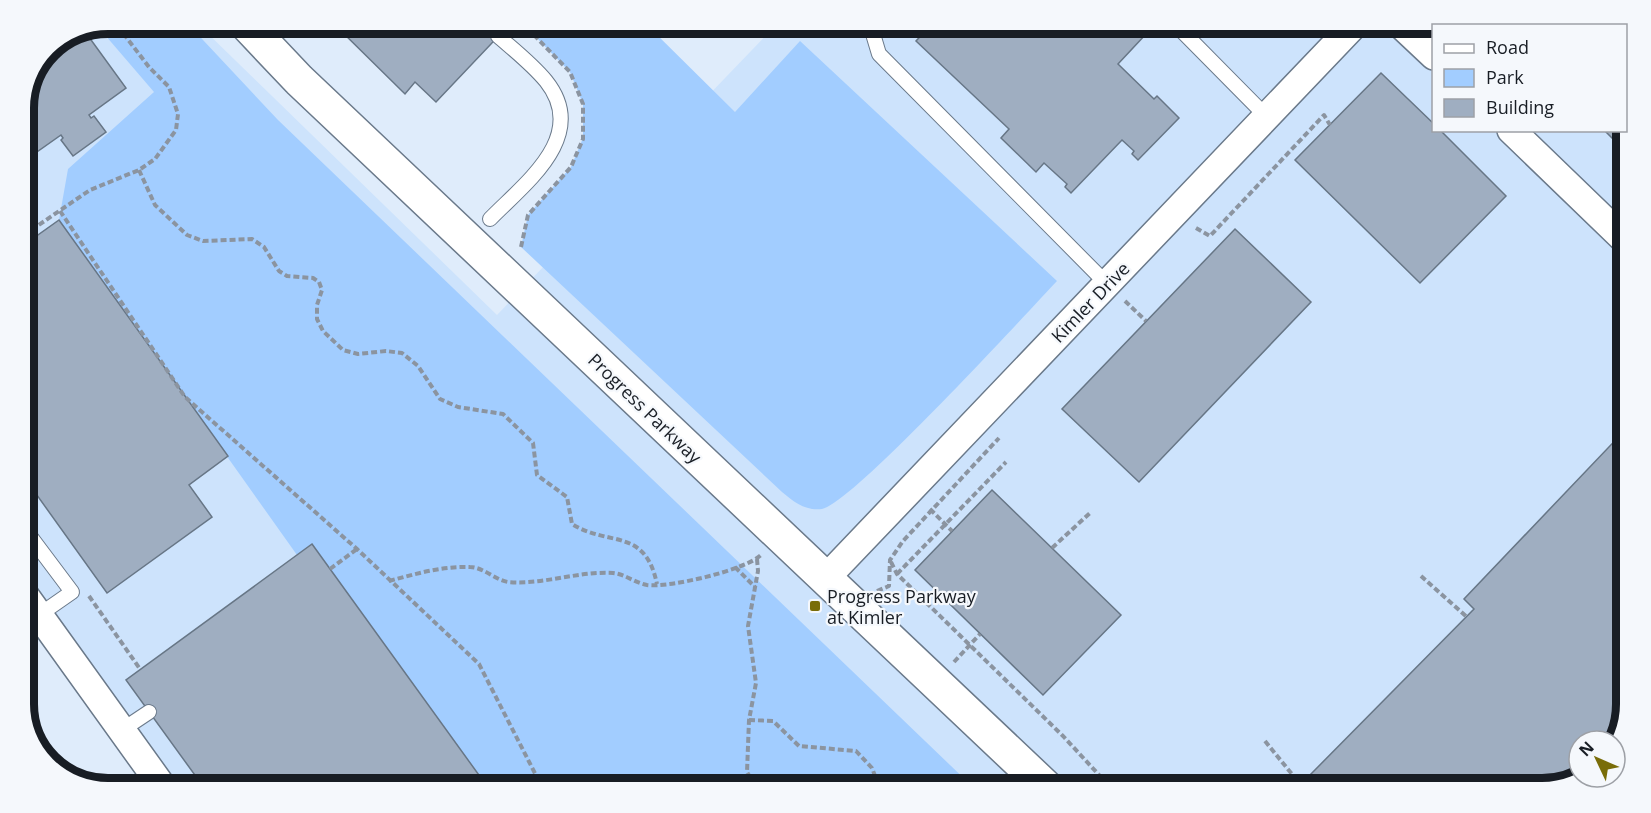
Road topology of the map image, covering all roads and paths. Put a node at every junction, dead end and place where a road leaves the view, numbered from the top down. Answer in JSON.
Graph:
{"nodes":[{"id":1,"x":124,"y":34,"type":"edge"},
{"id":2,"x":255,"y":34,"type":"edge"},
{"id":3,"x":873,"y":34,"type":"edge"},
{"id":4,"x":1185,"y":34,"type":"edge"},
{"id":5,"x":1346,"y":34,"type":"edge"},
{"id":6,"x":1411,"y":34,"type":"edge"},
{"id":7,"x":498,"y":36,"type":"dead end"},
{"id":8,"x":1432,"y":54,"type":"edge"},
{"id":9,"x":1267,"y":117,"type":"junction"},
{"id":10,"x":1330,"y":125,"type":"dead end"},
{"id":11,"x":1513,"y":132,"type":"edge"},
{"id":12,"x":139,"y":170,"type":"junction"},
{"id":13,"x":60,"y":211,"type":"junction"},
{"id":14,"x":490,"y":219,"type":"dead end"},
{"id":15,"x":35,"y":228,"type":"edge"},
{"id":16,"x":1616,"y":231,"type":"edge"},
{"id":17,"x":1187,"y":236,"type":"dead end"},
{"id":18,"x":1107,"y":284,"type":"junction"},
{"id":19,"x":1133,"y":293,"type":"dead end"},
{"id":20,"x":1118,"y":310,"type":"dead end"},
{"id":21,"x":1006,"y":430,"type":"dead end"},
{"id":22,"x":1006,"y":462,"type":"dead end"},
{"id":23,"x":1091,"y":512,"type":"dead end"},
{"id":24,"x":35,"y":543,"type":"edge"},
{"id":25,"x":1052,"y":548,"type":"dead end"},
{"id":26,"x":357,"y":549,"type":"junction"},
{"id":27,"x":890,"y":560,"type":"junction"},
{"id":28,"x":735,"y":567,"type":"junction"},
{"id":29,"x":330,"y":569,"type":"dead end"},
{"id":30,"x":897,"y":574,"type":"junction"},
{"id":31,"x":1421,"y":576,"type":"dead end"},
{"id":32,"x":825,"y":579,"type":"junction"},
{"id":33,"x":388,"y":581,"type":"junction"},
{"id":34,"x":657,"y":584,"type":"junction"},
{"id":35,"x":889,"y":586,"type":"dead end"},
{"id":36,"x":755,"y":587,"type":"junction"},
{"id":37,"x":35,"y":603,"type":"edge"},
{"id":38,"x":35,"y":608,"type":"edge"},
{"id":39,"x":1467,"y":617,"type":"dead end"},
{"id":40,"x":980,"y":634,"type":"dead end"},
{"id":41,"x":970,"y":645,"type":"junction"},
{"id":42,"x":934,"y":682,"type":"junction"},
{"id":43,"x":149,"y":712,"type":"dead end"},
{"id":44,"x":749,"y":720,"type":"junction"},
{"id":45,"x":122,"y":730,"type":"junction"},
{"id":46,"x":1265,"y":741,"type":"dead end"},
{"id":47,"x":156,"y":778,"type":"edge"},
{"id":48,"x":537,"y":778,"type":"edge"},
{"id":49,"x":751,"y":778,"type":"edge"},
{"id":50,"x":876,"y":778,"type":"edge"},
{"id":51,"x":1036,"y":778,"type":"edge"},
{"id":52,"x":1102,"y":778,"type":"edge"},
{"id":53,"x":1295,"y":778,"type":"edge"}],
"edges":[{"from":1,"to":12,"type":"path"},
{"from":2,"to":32,"type":"street","name":"Progress Parkway"},
{"from":3,"to":18,"type":"lane"},
{"from":4,"to":9,"type":"lane"},
{"from":5,"to":9,"type":"street","name":"Kimler Drive"},
{"from":6,"to":8,"type":"street"},
{"from":7,"to":14,"type":"lane"},
{"from":9,"to":18,"type":"street","name":"Kimler Drive"},
{"from":10,"to":17,"type":"path"},
{"from":11,"to":16,"type":"street"},
{"from":12,"to":13,"type":"path"},
{"from":12,"to":34,"type":"path"},
{"from":13,"to":15,"type":"path"},
{"from":13,"to":26,"type":"path"},
{"from":18,"to":32,"type":"street","name":"Kimler Drive"},
{"from":19,"to":20,"type":"path"},
{"from":21,"to":27,"type":"path"},
{"from":22,"to":30,"type":"path"},
{"from":23,"to":25,"type":"path"},
{"from":24,"to":37,"type":"lane"},
{"from":26,"to":29,"type":"path"},
{"from":26,"to":33,"type":"path"},
{"from":27,"to":30,"type":"path"},
{"from":27,"to":35,"type":"path"},
{"from":28,"to":34,"type":"path"},
{"from":28,"to":36,"type":"path"},
{"from":28,"to":36,"type":"path"},
{"from":30,"to":41,"type":"path"},
{"from":31,"to":39,"type":"path"},
{"from":32,"to":42,"type":"street","name":"Progress Parkway"},
{"from":33,"to":34,"type":"path"},
{"from":33,"to":48,"type":"path"},
{"from":36,"to":44,"type":"path"},
{"from":38,"to":45,"type":"street"},
{"from":40,"to":41,"type":"path"},
{"from":41,"to":42,"type":"path"},
{"from":41,"to":52,"type":"path"},
{"from":42,"to":51,"type":"street","name":"Progress Parkway"},
{"from":43,"to":45,"type":"lane"},
{"from":44,"to":49,"type":"path"},
{"from":44,"to":50,"type":"path"},
{"from":45,"to":47,"type":"street"},
{"from":46,"to":53,"type":"path"}]}
